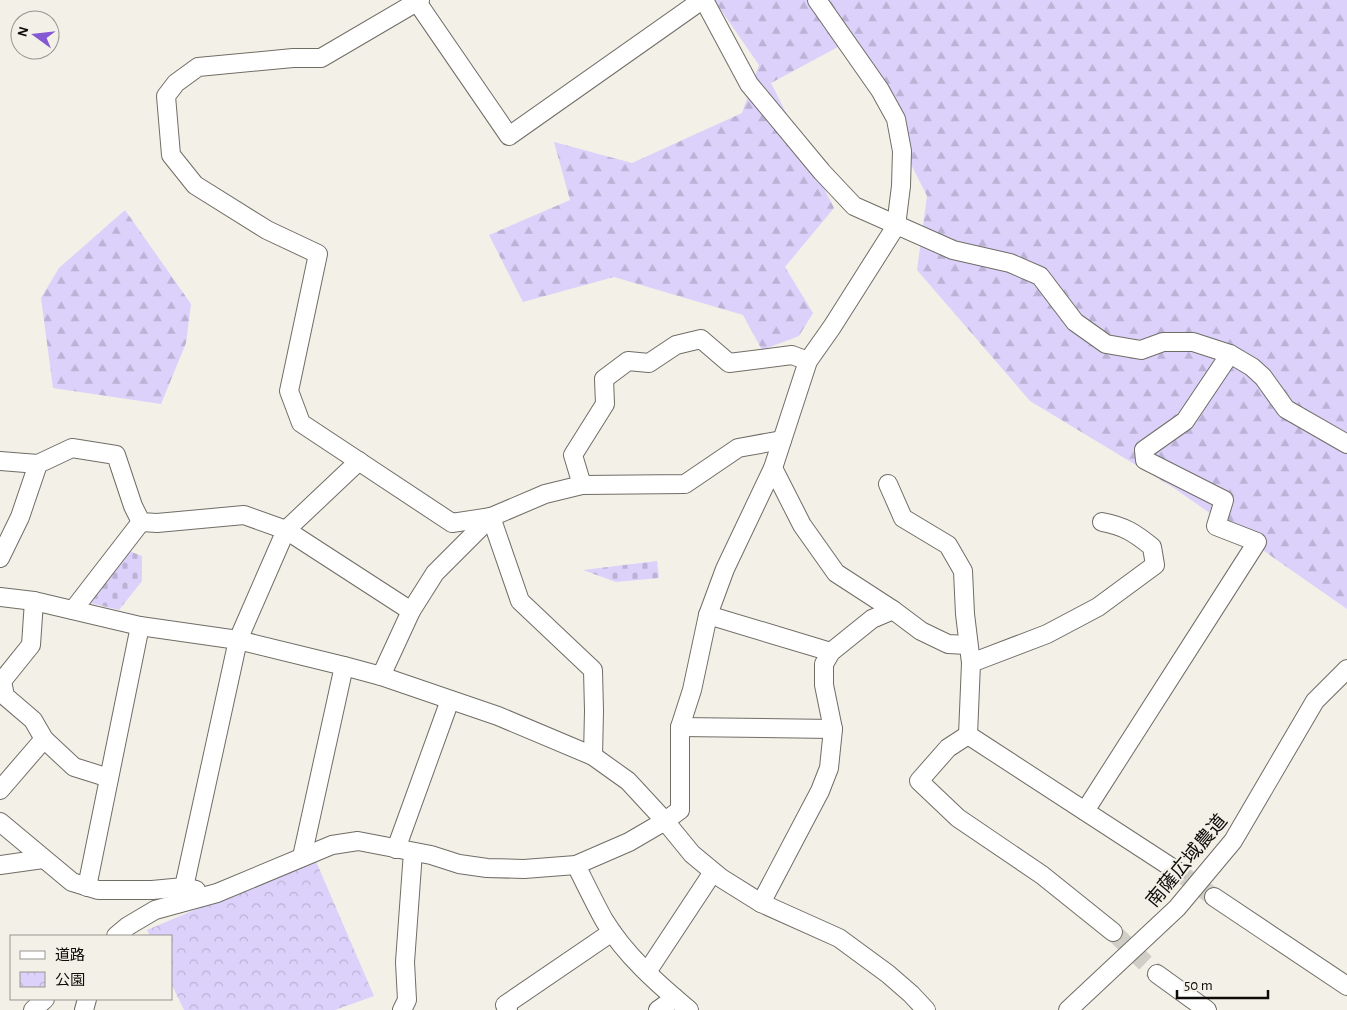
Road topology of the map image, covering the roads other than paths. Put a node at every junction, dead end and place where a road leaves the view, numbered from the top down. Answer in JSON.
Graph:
{"nodes":[{"id":1,"x":703,"y":0,"type":"edge"},
{"id":2,"x":817,"y":0,"type":"edge"},
{"id":3,"x":419,"y":1,"type":"edge"},
{"id":4,"x":896,"y":226,"type":"junction"},
{"id":5,"x":1230,"y":354,"type":"junction"},
{"id":6,"x":808,"y":360,"type":"junction"},
{"id":7,"x":782,"y":440,"type":"junction"},
{"id":8,"x":1347,"y":444,"type":"edge"},
{"id":9,"x":0,"y":461,"type":"edge"},
{"id":10,"x":359,"y":461,"type":"junction"},
{"id":11,"x":38,"y":464,"type":"junction"},
{"id":12,"x":773,"y":468,"type":"junction"},
{"id":13,"x":888,"y":484,"type":"dead end"},
{"id":14,"x":582,"y":485,"type":"junction"},
{"id":15,"x":491,"y":517,"type":"junction"},
{"id":16,"x":140,"y":522,"type":"junction"},
{"id":17,"x":1102,"y":522,"type":"dead end"},
{"id":18,"x":286,"y":530,"type":"junction"},
{"id":19,"x":0,"y":558,"type":"edge"},
{"id":20,"x":0,"y":597,"type":"edge"},
{"id":21,"x":34,"y":601,"type":"junction"},
{"id":22,"x":74,"y":610,"type":"junction"},
{"id":23,"x":893,"y":610,"type":"junction"},
{"id":24,"x":411,"y":611,"type":"junction"},
{"id":25,"x":708,"y":615,"type":"junction"},
{"id":26,"x":140,"y":626,"type":"junction"},
{"id":27,"x":238,"y":640,"type":"junction"},
{"id":28,"x":968,"y":646,"type":"junction"},
{"id":29,"x":831,"y":652,"type":"junction"},
{"id":30,"x":971,"y":663,"type":"junction"},
{"id":31,"x":344,"y":666,"type":"junction"},
{"id":32,"x":1347,"y":669,"type":"edge"},
{"id":33,"x":381,"y":676,"type":"junction"},
{"id":34,"x":450,"y":700,"type":"junction"},
{"id":35,"x":680,"y":727,"type":"junction"},
{"id":36,"x":834,"y":729,"type":"junction"},
{"id":37,"x":968,"y":736,"type":"junction"},
{"id":38,"x":44,"y":739,"type":"junction"},
{"id":39,"x":593,"y":756,"type":"junction"},
{"id":40,"x":109,"y":778,"type":"junction"},
{"id":41,"x":0,"y":790,"type":"edge"},
{"id":42,"x":1085,"y":811,"type":"junction"},
{"id":43,"x":665,"y":821,"type":"junction"},
{"id":44,"x":0,"y":822,"type":"edge"},
{"id":45,"x":405,"y":850,"type":"junction"},
{"id":46,"x":302,"y":857,"type":"junction"},
{"id":47,"x":43,"y":859,"type":"junction"},
{"id":48,"x":0,"y":865,"type":"edge"},
{"id":49,"x":576,"y":865,"type":"junction"},
{"id":50,"x":1177,"y":870,"type":"tunnel mouth"},
{"id":51,"x":713,"y":872,"type":"junction"},
{"id":52,"x":86,"y":887,"type":"junction"},
{"id":53,"x":184,"y":887,"type":"junction"},
{"id":54,"x":217,"y":893,"type":"junction"},
{"id":55,"x":1214,"y":897,"type":"tunnel mouth"},
{"id":56,"x":762,"y":903,"type":"junction"},
{"id":57,"x":612,"y":932,"type":"junction"},
{"id":58,"x":1113,"y":932,"type":"tunnel mouth"},
{"id":59,"x":117,"y":935,"type":"edge"},
{"id":60,"x":647,"y":972,"type":"junction"},
{"id":61,"x":1157,"y":974,"type":"tunnel mouth"},
{"id":62,"x":1347,"y":986,"type":"edge"},
{"id":63,"x":674,"y":998,"type":"junction"},
{"id":64,"x":44,"y":1000,"type":"edge"},
{"id":65,"x":33,"y":1010,"type":"edge"},
{"id":66,"x":402,"y":1010,"type":"edge"},
{"id":67,"x":508,"y":1010,"type":"edge"},
{"id":68,"x":658,"y":1010,"type":"edge"},
{"id":69,"x":689,"y":1010,"type":"edge"},
{"id":70,"x":926,"y":1010,"type":"edge"},
{"id":71,"x":1068,"y":1010,"type":"edge"},
{"id":72,"x":1207,"y":1010,"type":"edge"}],
"edges":[{"from":1,"to":3,"type":"street"},
{"from":1,"to":4,"type":"street"},
{"from":2,"to":4,"type":"street"},
{"from":3,"to":10,"type":"street"},
{"from":4,"to":5,"type":"street"},
{"from":4,"to":6,"type":"street"},
{"from":5,"to":8,"type":"street"},
{"from":5,"to":42,"type":"street"},
{"from":6,"to":7,"type":"street"},
{"from":6,"to":14,"type":"street"},
{"from":7,"to":12,"type":"street"},
{"from":7,"to":14,"type":"street"},
{"from":9,"to":11,"type":"street"},
{"from":10,"to":15,"type":"street"},
{"from":10,"to":18,"type":"street"},
{"from":11,"to":16,"type":"street"},
{"from":11,"to":19,"type":"street"},
{"from":12,"to":23,"type":"street"},
{"from":12,"to":25,"type":"street"},
{"from":13,"to":28,"type":"street"},
{"from":14,"to":15,"type":"street"},
{"from":15,"to":24,"type":"street"},
{"from":15,"to":39,"type":"street"},
{"from":16,"to":18,"type":"street"},
{"from":16,"to":22,"type":"street"},
{"from":17,"to":30,"type":"street"},
{"from":18,"to":24,"type":"street"},
{"from":18,"to":27,"type":"street"},
{"from":20,"to":21,"type":"street"},
{"from":21,"to":22,"type":"street"},
{"from":21,"to":38,"type":"street"},
{"from":22,"to":26,"type":"street"},
{"from":23,"to":28,"type":"street"},
{"from":23,"to":29,"type":"street"},
{"from":24,"to":33,"type":"street"},
{"from":25,"to":29,"type":"street"},
{"from":25,"to":35,"type":"street"},
{"from":26,"to":27,"type":"street"},
{"from":26,"to":40,"type":"street"},
{"from":27,"to":31,"type":"street"},
{"from":27,"to":53,"type":"street"},
{"from":28,"to":30,"type":"street"},
{"from":29,"to":36,"type":"street"},
{"from":30,"to":37,"type":"street"},
{"from":31,"to":33,"type":"street"},
{"from":31,"to":46,"type":"street"},
{"from":32,"to":71,"type":"street","name":"南薩広域農道"},
{"from":33,"to":34,"type":"street"},
{"from":34,"to":39,"type":"street"},
{"from":34,"to":45,"type":"street"},
{"from":35,"to":36,"type":"street"},
{"from":35,"to":43,"type":"street"},
{"from":36,"to":56,"type":"street"},
{"from":37,"to":42,"type":"street"},
{"from":37,"to":58,"type":"street"},
{"from":38,"to":40,"type":"street"},
{"from":38,"to":41,"type":"street"},
{"from":39,"to":43,"type":"street"},
{"from":40,"to":52,"type":"street"},
{"from":42,"to":50,"type":"street"},
{"from":43,"to":49,"type":"street"},
{"from":43,"to":51,"type":"street"},
{"from":44,"to":47,"type":"street"},
{"from":45,"to":46,"type":"street"},
{"from":45,"to":49,"type":"street"},
{"from":45,"to":66,"type":"street"},
{"from":46,"to":54,"type":"street"},
{"from":47,"to":48,"type":"street"},
{"from":47,"to":52,"type":"street"},
{"from":49,"to":57,"type":"street"},
{"from":51,"to":56,"type":"street"},
{"from":51,"to":60,"type":"street"},
{"from":52,"to":53,"type":"street"},
{"from":53,"to":54,"type":"street"},
{"from":54,"to":59,"type":"street"},
{"from":55,"to":62,"type":"street"},
{"from":56,"to":70,"type":"street"},
{"from":57,"to":60,"type":"street"},
{"from":57,"to":67,"type":"street"},
{"from":60,"to":63,"type":"street"},
{"from":61,"to":72,"type":"street"},
{"from":63,"to":68,"type":"street"},
{"from":63,"to":69,"type":"street"},
{"from":64,"to":65,"type":"street"}]}
